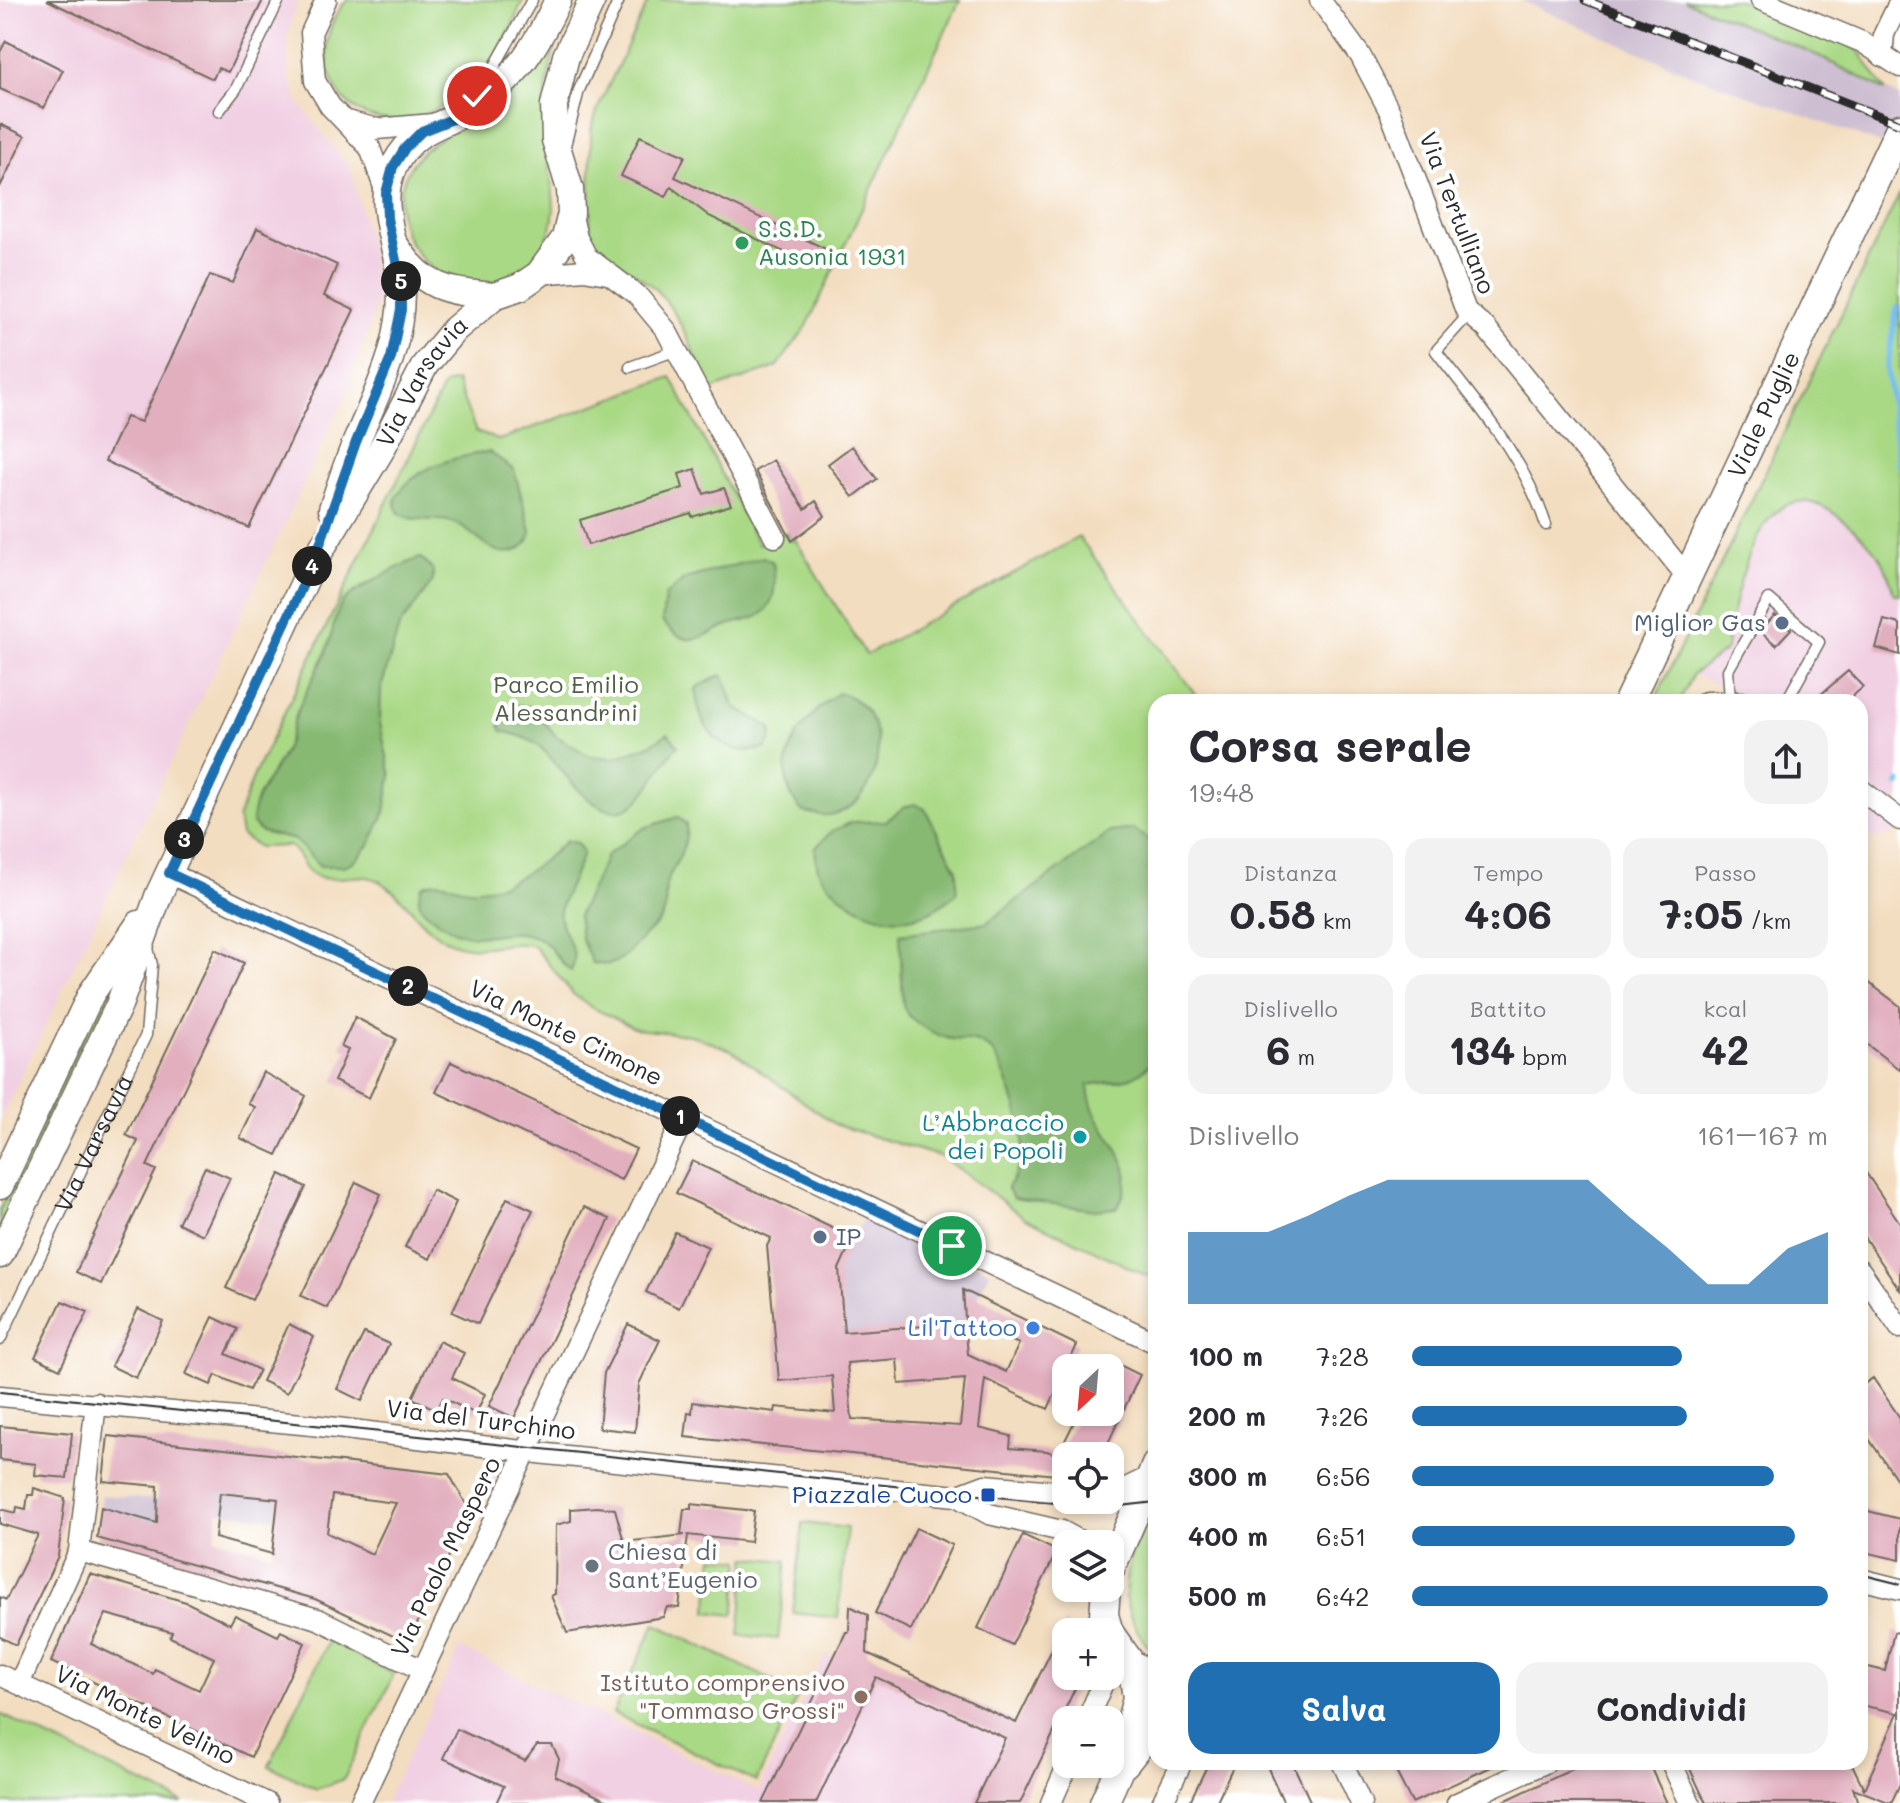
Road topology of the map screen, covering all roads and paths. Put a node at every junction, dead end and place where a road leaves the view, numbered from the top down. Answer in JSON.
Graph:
{"nodes":[{"id":1,"x":279,"y":0,"type":"edge"},
{"id":2,"x":326,"y":0,"type":"edge"},
{"id":3,"x":532,"y":0,"type":"edge"},
{"id":4,"x":558,"y":0,"type":"edge"},
{"id":5,"x":592,"y":0,"type":"edge"},
{"id":6,"x":619,"y":0,"type":"edge"},
{"id":7,"x":1320,"y":0,"type":"edge"},
{"id":8,"x":1761,"y":0,"type":"edge"},
{"id":9,"x":1900,"y":1,"type":"edge"},
{"id":10,"x":1891,"y":61,"type":"edge"},
{"id":11,"x":219,"y":111,"type":"dead end"},
{"id":12,"x":450,"y":119,"type":"junction"},
{"id":13,"x":346,"y":120,"type":"junction"},
{"id":14,"x":1900,"y":128,"type":"edge"},
{"id":15,"x":562,"y":164,"type":"junction"},
{"id":16,"x":386,"y":193,"type":"junction"},
{"id":17,"x":571,"y":213,"type":"junction"},
{"id":18,"x":394,"y":243,"type":"junction"},
{"id":19,"x":539,"y":274,"type":"junction"},
{"id":20,"x":607,"y":274,"type":"junction"},
{"id":21,"x":494,"y":296,"type":"junction"},
{"id":22,"x":1469,"y":314,"type":"junction"},
{"id":23,"x":677,"y":350,"type":"junction"},
{"id":24,"x":630,"y":367,"type":"dead end"},
{"id":25,"x":1546,"y":525,"type":"dead end"},
{"id":26,"x":775,"y":537,"type":"dead end"},
{"id":27,"x":314,"y":561,"type":"junction"},
{"id":28,"x":1688,"y":578,"type":"junction"},
{"id":29,"x":1632,"y":694,"type":"edge"},
{"id":30,"x":1734,"y":694,"type":"edge"},
{"id":31,"x":1790,"y":694,"type":"edge"},
{"id":32,"x":1868,"y":795,"type":"edge"},
{"id":33,"x":1900,"y":820,"type":"edge"},
{"id":34,"x":164,"y":883,"type":"junction"},
{"id":35,"x":145,"y":937,"type":"junction"},
{"id":36,"x":684,"y":1118,"type":"junction"},
{"id":37,"x":0,"y":1186,"type":"edge"},
{"id":38,"x":0,"y":1255,"type":"edge"},
{"id":39,"x":1868,"y":1282,"type":"edge"},
{"id":40,"x":1900,"y":1328,"type":"edge"},
{"id":41,"x":1148,"y":1339,"type":"edge"},
{"id":42,"x":0,"y":1340,"type":"edge"},
{"id":43,"x":0,"y":1396,"type":"edge"},
{"id":44,"x":96,"y":1403,"type":"junction"},
{"id":45,"x":526,"y":1451,"type":"junction"},
{"id":46,"x":1148,"y":1473,"type":"edge"},
{"id":47,"x":1148,"y":1481,"type":"edge"},
{"id":48,"x":1124,"y":1488,"type":"edge"},
{"id":49,"x":1052,"y":1491,"type":"edge"},
{"id":50,"x":956,"y":1496,"type":"junction"},
{"id":51,"x":1058,"y":1530,"type":"edge"},
{"id":52,"x":1124,"y":1534,"type":"edge"},
{"id":53,"x":79,"y":1551,"type":"junction"},
{"id":54,"x":1868,"y":1581,"type":"edge"},
{"id":55,"x":1900,"y":1589,"type":"edge"},
{"id":56,"x":1124,"y":1667,"type":"edge"},
{"id":57,"x":422,"y":1670,"type":"junction"},
{"id":58,"x":9,"y":1679,"type":"edge"},
{"id":59,"x":1148,"y":1734,"type":"edge"},
{"id":60,"x":1124,"y":1749,"type":"edge"},
{"id":61,"x":1124,"y":1763,"type":"edge"},
{"id":62,"x":1178,"y":1770,"type":"edge"},
{"id":63,"x":1346,"y":1770,"type":"edge"},
{"id":64,"x":1529,"y":1770,"type":"edge"},
{"id":65,"x":1675,"y":1770,"type":"edge"},
{"id":66,"x":1062,"y":1778,"type":"edge"},
{"id":67,"x":1115,"y":1778,"type":"edge"},
{"id":68,"x":267,"y":1803,"type":"edge"},
{"id":69,"x":360,"y":1803,"type":"edge"},
{"id":70,"x":1051,"y":1803,"type":"edge"},
{"id":71,"x":1104,"y":1803,"type":"edge"},
{"id":72,"x":1162,"y":1803,"type":"edge"},
{"id":73,"x":1361,"y":1803,"type":"edge"},
{"id":74,"x":1457,"y":1803,"type":"edge"},
{"id":75,"x":1690,"y":1803,"type":"edge"}],
"edges":[{"from":1,"to":11,"type":"lane"},
{"from":2,"to":13,"type":"street"},
{"from":3,"to":12,"type":"lane"},
{"from":4,"to":12,"type":"street","name":"Via Varsavia"},
{"from":5,"to":15,"type":"street","name":"Via Varsavia"},
{"from":6,"to":15,"type":"lane","name":"Via Varsavia"},
{"from":7,"to":22,"type":"street","name":"Via Tertulliano"},
{"from":8,"to":10,"type":"street"},
{"from":9,"to":10,"type":"street"},
{"from":12,"to":13,"type":"street"},
{"from":12,"to":16,"type":"street","name":"Via Varsavia"},
{"from":13,"to":16,"type":"street"},
{"from":14,"to":28,"type":"main road","name":"Viale Puglie"},
{"from":15,"to":17,"type":"street","name":"Via Varsavia"},
{"from":16,"to":18,"type":"street","name":"Via Varsavia"},
{"from":17,"to":19,"type":"street","name":"Via Varsavia"},
{"from":17,"to":20,"type":"street"},
{"from":18,"to":21,"type":"street","name":"Via Varsavia"},
{"from":18,"to":27,"type":"street","name":"Via Varsavia"},
{"from":19,"to":20,"type":"street"},
{"from":19,"to":21,"type":"street","name":"Via Varsavia"},
{"from":20,"to":23,"type":"street"},
{"from":21,"to":27,"type":"street","name":"Via Varsavia"},
{"from":22,"to":25,"type":"lane"},
{"from":22,"to":28,"type":"street","name":"Via Tertulliano"},
{"from":23,"to":24,"type":"lane"},
{"from":23,"to":26,"type":"street"},
{"from":27,"to":34,"type":"street","name":"Via Varsavia"},
{"from":28,"to":29,"type":"main road","name":"Viale Puglie"},
{"from":30,"to":31,"type":"lane"},
{"from":32,"to":33,"type":"street"},
{"from":34,"to":35,"type":"street","name":"Via Varsavia"},
{"from":34,"to":36,"type":"street","name":"Via Monte Cimone"},
{"from":34,"to":37,"type":"street","name":"Via Varsavia"},
{"from":35,"to":38,"type":"street","name":"Via Varsavia"},
{"from":35,"to":42,"type":"lane","name":"Via Varsavia"},
{"from":36,"to":41,"type":"street","name":"Via Monte Cimone"},
{"from":36,"to":45,"type":"street","name":"Via Paolo Maspero"},
{"from":39,"to":40,"type":"street"},
{"from":43,"to":44,"type":"street","name":"Via del Turchino"},
{"from":44,"to":45,"type":"street","name":"Via del Turchino"},
{"from":44,"to":53,"type":"street"},
{"from":45,"to":50,"type":"street","name":"Via del Turchino"},
{"from":45,"to":57,"type":"street","name":"Via Paolo Maspero"},
{"from":46,"to":48,"type":"street"},
{"from":47,"to":52,"type":"main road"},
{"from":49,"to":50,"type":"street","name":"Via del Turchino"},
{"from":50,"to":51,"type":"street","name":"Via del Turchino"},
{"from":53,"to":57,"type":"street"},
{"from":53,"to":58,"type":"street"},
{"from":54,"to":55,"type":"street"},
{"from":56,"to":60,"type":"main road"},
{"from":57,"to":69,"type":"street","name":"Via Paolo Maspero"},
{"from":58,"to":68,"type":"street","name":"Via Monte Velino"},
{"from":59,"to":61,"type":"main road"},
{"from":62,"to":72,"type":"street"},
{"from":63,"to":73,"type":"street"},
{"from":64,"to":74,"type":"street"},
{"from":65,"to":75,"type":"street"},
{"from":66,"to":70,"type":"street"},
{"from":67,"to":71,"type":"main road"}]}
